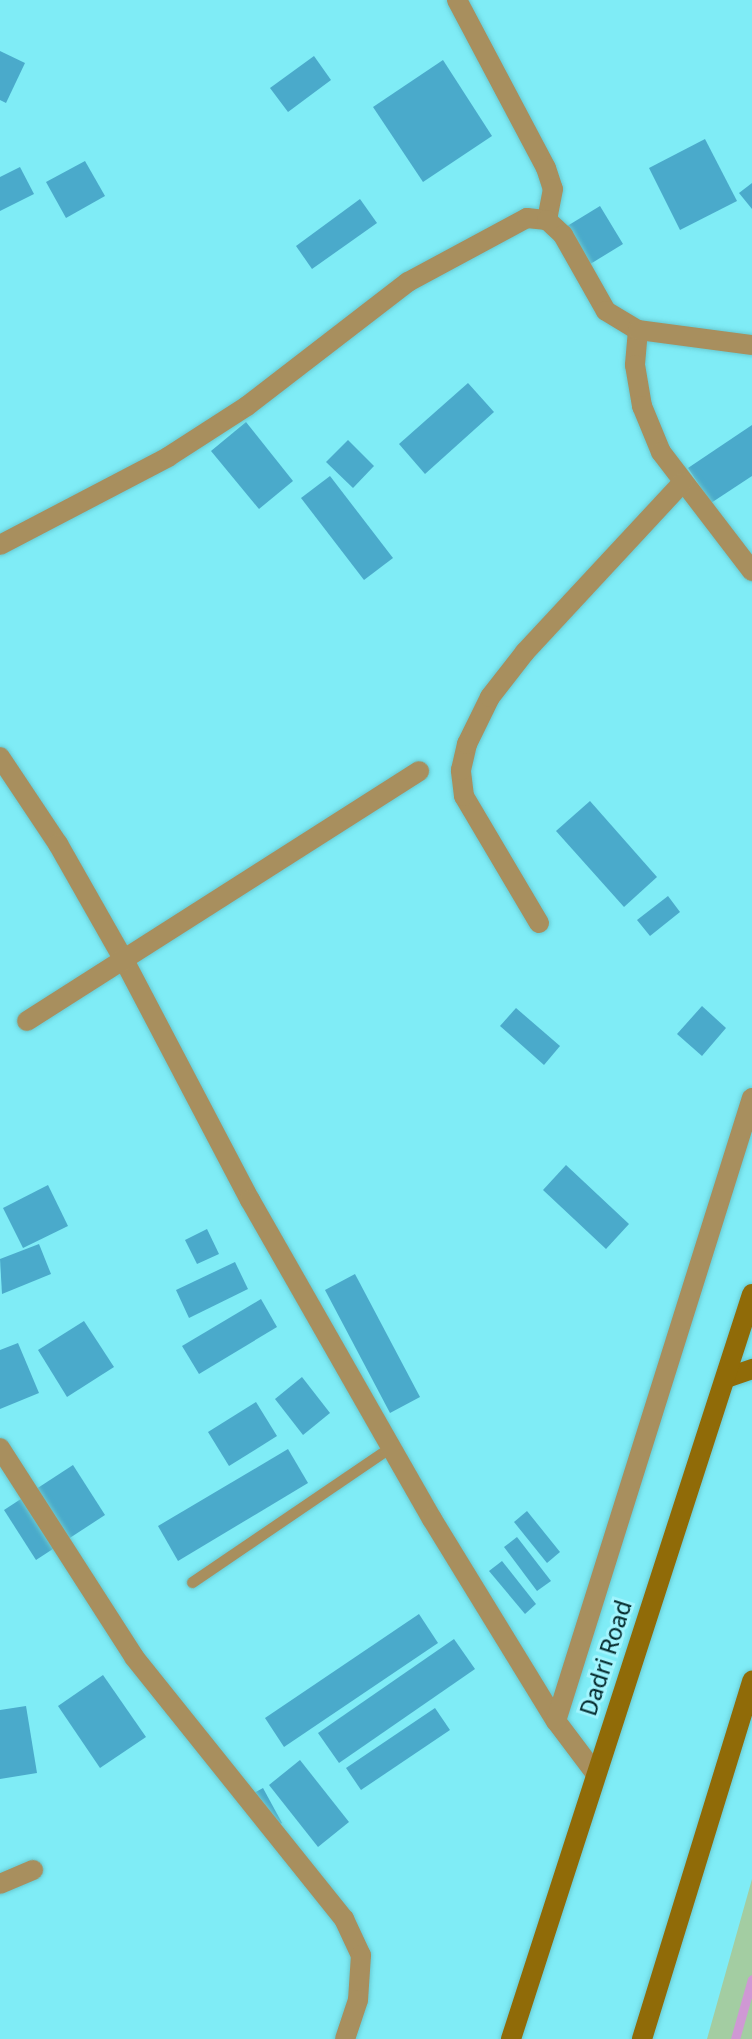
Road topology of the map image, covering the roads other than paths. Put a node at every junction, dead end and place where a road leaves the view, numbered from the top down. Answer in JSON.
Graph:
{"nodes":[{"id":1,"x":457,"y":0,"type":"edge"},
{"id":2,"x":547,"y":220,"type":"junction"},
{"id":3,"x":638,"y":330,"type":"junction"},
{"id":4,"x":752,"y":345,"type":"edge"},
{"id":5,"x":682,"y":483,"type":"junction"},
{"id":6,"x":0,"y":545,"type":"edge"},
{"id":7,"x":752,"y":571,"type":"edge"},
{"id":8,"x":0,"y":757,"type":"edge"},
{"id":9,"x":419,"y":771,"type":"dead end"},
{"id":10,"x":539,"y":923,"type":"dead end"},
{"id":11,"x":125,"y":962,"type":"junction"},
{"id":12,"x":27,"y":1021,"type":"dead end"},
{"id":13,"x":752,"y":1098,"type":"edge"},
{"id":14,"x":752,"y":1294,"type":"edge"},
{"id":15,"x":752,"y":1369,"type":"edge"},
{"id":16,"x":726,"y":1378,"type":"junction"},
{"id":17,"x":391,"y":1447,"type":"junction"},
{"id":18,"x":0,"y":1448,"type":"edge"},
{"id":19,"x":192,"y":1582,"type":"dead end"},
{"id":20,"x":752,"y":1681,"type":"edge"},
{"id":21,"x":556,"y":1721,"type":"junction"},
{"id":22,"x":596,"y":1774,"type":"junction"},
{"id":23,"x":33,"y":1870,"type":"dead end"},
{"id":24,"x":0,"y":1884,"type":"edge"},
{"id":25,"x":345,"y":2039,"type":"edge"},
{"id":26,"x":511,"y":2039,"type":"edge"},
{"id":27,"x":642,"y":2039,"type":"edge"}],
"edges":[{"from":1,"to":2,"type":"street"},
{"from":2,"to":3,"type":"street"},
{"from":2,"to":6,"type":"street"},
{"from":3,"to":4,"type":"street"},
{"from":3,"to":5,"type":"street"},
{"from":5,"to":7,"type":"street"},
{"from":5,"to":10,"type":"street"},
{"from":8,"to":11,"type":"street"},
{"from":9,"to":11,"type":"street"},
{"from":11,"to":12,"type":"street"},
{"from":11,"to":17,"type":"street"},
{"from":13,"to":21,"type":"street"},
{"from":14,"to":16,"type":"main road","name":"Dadri Road"},
{"from":15,"to":16,"type":"main road"},
{"from":16,"to":22,"type":"main road","name":"Dadri Road"},
{"from":17,"to":19,"type":"lane"},
{"from":17,"to":21,"type":"street"},
{"from":18,"to":25,"type":"street"},
{"from":20,"to":27,"type":"main road"},
{"from":21,"to":22,"type":"street"},
{"from":22,"to":26,"type":"main road","name":"Dadri Road"},
{"from":23,"to":24,"type":"street"}]}
